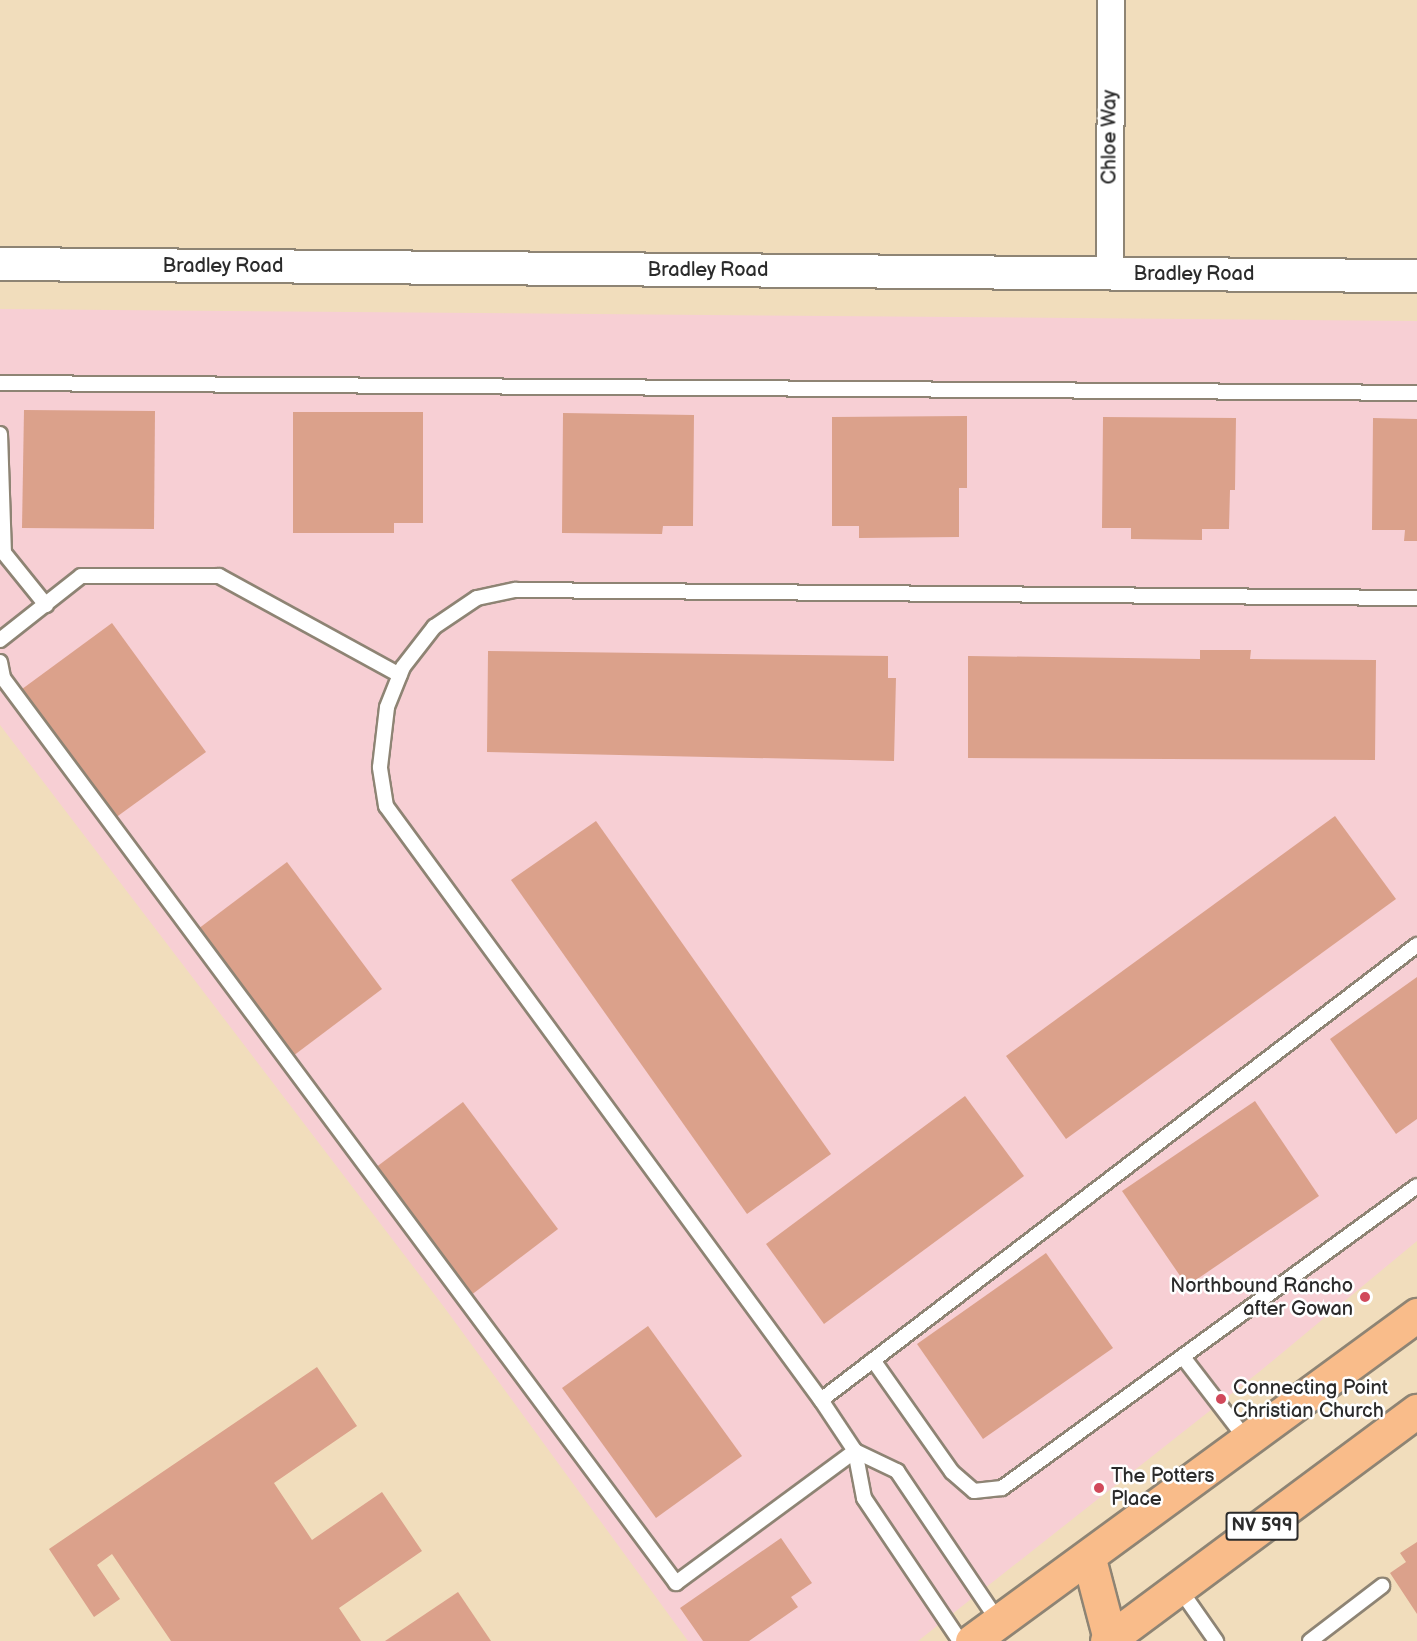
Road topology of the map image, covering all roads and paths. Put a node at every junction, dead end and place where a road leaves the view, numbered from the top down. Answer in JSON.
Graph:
{"nodes":[{"id":1,"x":1110,"y":0,"type":"edge"},
{"id":2,"x":0,"y":264,"type":"edge"},
{"id":3,"x":1110,"y":273,"type":"junction"},
{"id":4,"x":1417,"y":276,"type":"edge"},
{"id":5,"x":0,"y":383,"type":"edge"},
{"id":6,"x":1417,"y":393,"type":"edge"},
{"id":7,"x":0,"y":434,"type":"edge"},
{"id":8,"x":1417,"y":598,"type":"edge"},
{"id":9,"x":46,"y":605,"type":"junction"},
{"id":10,"x":0,"y":640,"type":"edge"},
{"id":11,"x":0,"y":662,"type":"edge"},
{"id":12,"x":400,"y":675,"type":"junction"},
{"id":13,"x":1417,"y":945,"type":"edge"},
{"id":14,"x":1417,"y":1186,"type":"edge"},
{"id":15,"x":1417,"y":1315,"type":"edge"},
{"id":16,"x":1183,"y":1357,"type":"junction"},
{"id":17,"x":873,"y":1360,"type":"junction"},
{"id":18,"x":821,"y":1400,"type":"junction"},
{"id":19,"x":1417,"y":1411,"type":"edge"},
{"id":20,"x":1246,"y":1439,"type":"junction"},
{"id":21,"x":855,"y":1451,"type":"junction"},
{"id":22,"x":1089,"y":1559,"type":"junction"},
{"id":23,"x":1382,"y":1586,"type":"dead end"},
{"id":24,"x":1179,"y":1588,"type":"junction"},
{"id":25,"x":1000,"y":1631,"type":"edge"},
{"id":26,"x":1110,"y":1640,"type":"edge"},
{"id":27,"x":960,"y":1641,"type":"edge"},
{"id":28,"x":972,"y":1641,"type":"edge"},
{"id":29,"x":1216,"y":1641,"type":"edge"},
{"id":30,"x":1310,"y":1641,"type":"edge"}],
"edges":[{"from":1,"to":3,"type":"street","name":"Chloe Way"},
{"from":2,"to":3,"type":"street","name":"Bradley Road"},
{"from":3,"to":4,"type":"street","name":"Bradley Road"},
{"from":5,"to":6,"type":"lane"},
{"from":7,"to":9,"type":"lane"},
{"from":8,"to":12,"type":"lane"},
{"from":9,"to":10,"type":"lane"},
{"from":9,"to":12,"type":"lane"},
{"from":11,"to":21,"type":"lane"},
{"from":12,"to":18,"type":"lane"},
{"from":13,"to":17,"type":"lane"},
{"from":14,"to":16,"type":"lane"},
{"from":15,"to":20,"type":"main road"},
{"from":16,"to":17,"type":"lane"},
{"from":16,"to":20,"type":"lane"},
{"from":17,"to":18,"type":"lane"},
{"from":18,"to":21,"type":"lane"},
{"from":19,"to":24,"type":"main road","number":"NV 599"},
{"from":20,"to":22,"type":"main road"},
{"from":21,"to":25,"type":"lane"},
{"from":21,"to":27,"type":"lane"},
{"from":22,"to":25,"type":"main road"},
{"from":22,"to":26,"type":"main road"},
{"from":23,"to":30,"type":"lane"},
{"from":24,"to":26,"type":"main road","number":"NV 599"},
{"from":24,"to":29,"type":"lane"},
{"from":25,"to":28,"type":"main road"}]}
